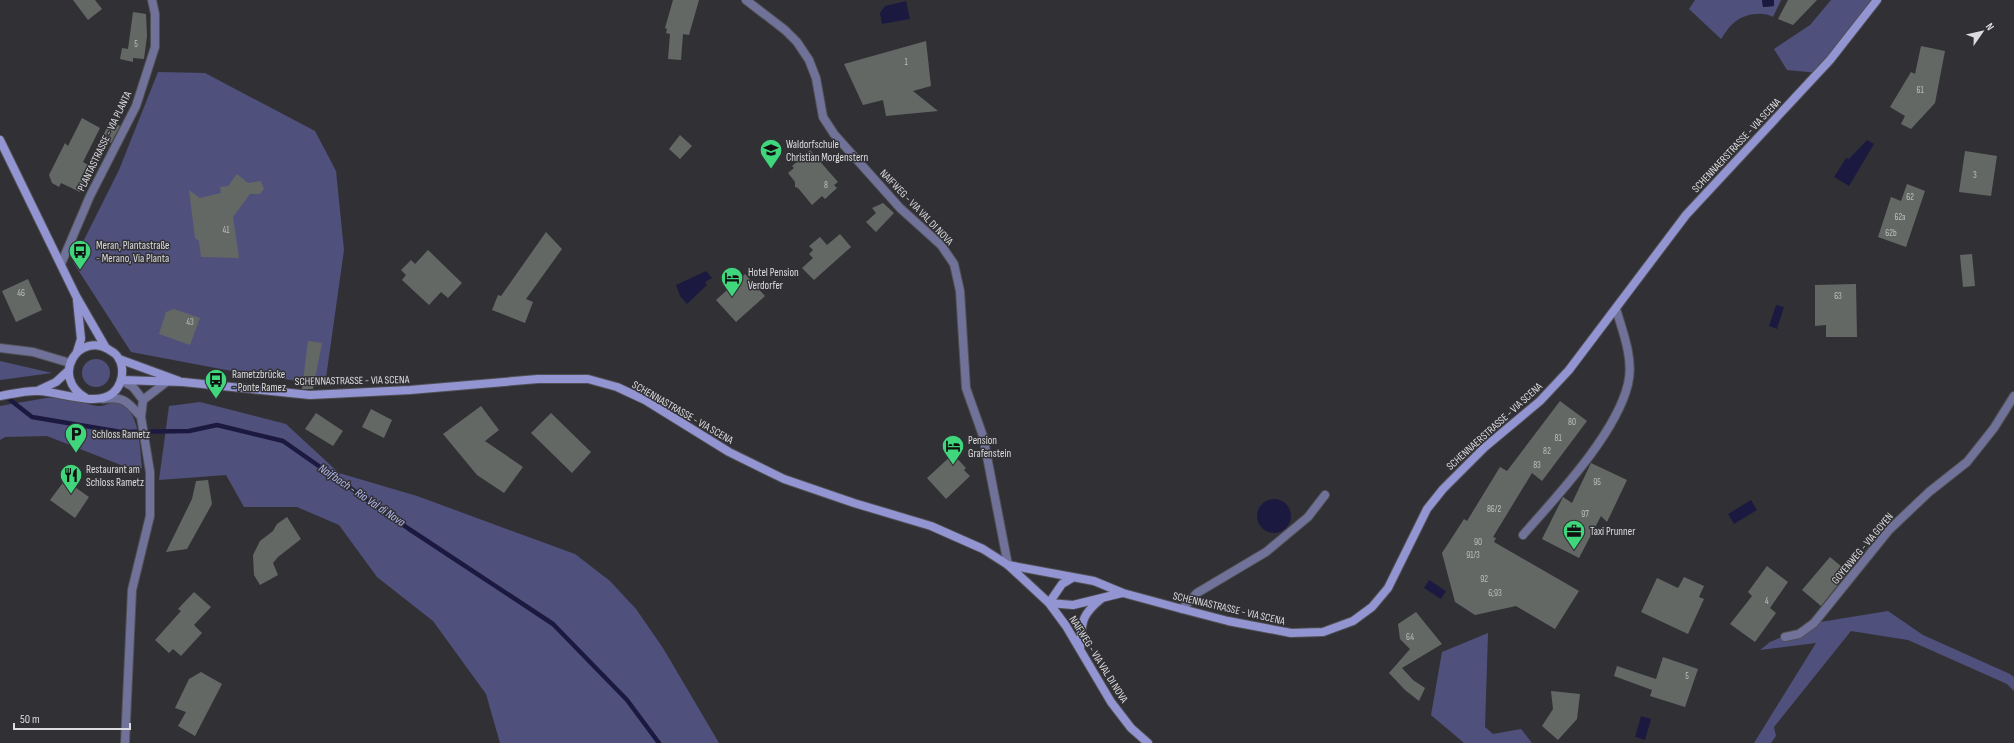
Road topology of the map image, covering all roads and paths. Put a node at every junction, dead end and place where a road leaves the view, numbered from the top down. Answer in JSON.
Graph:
{"nodes":[{"id":1,"x":152,"y":0,"type":"edge"},
{"id":2,"x":746,"y":0,"type":"edge"},
{"id":3,"x":1877,"y":0,"type":"edge"},
{"id":4,"x":0,"y":140,"type":"edge"},
{"id":5,"x":61,"y":264,"type":"junction"},
{"id":6,"x":76,"y":296,"type":"junction"},
{"id":7,"x":1616,"y":309,"type":"junction"},
{"id":8,"x":0,"y":348,"type":"edge"},
{"id":9,"x":106,"y":348,"type":"junction"},
{"id":10,"x":77,"y":352,"type":"junction"},
{"id":11,"x":119,"y":359,"type":"junction"},
{"id":12,"x":69,"y":367,"type":"junction"},
{"id":13,"x":122,"y":380,"type":"junction"},
{"id":14,"x":183,"y":382,"type":"junction"},
{"id":15,"x":165,"y":383,"type":"junction"},
{"id":16,"x":38,"y":390,"type":"junction"},
{"id":17,"x":0,"y":396,"type":"edge"},
{"id":18,"x":2014,"y":396,"type":"edge"},
{"id":19,"x":86,"y":398,"type":"junction"},
{"id":20,"x":102,"y":399,"type":"junction"},
{"id":21,"x":143,"y":400,"type":"junction"},
{"id":22,"x":141,"y":417,"type":"junction"},
{"id":23,"x":1325,"y":495,"type":"dead end"},
{"id":24,"x":1523,"y":535,"type":"dead end"},
{"id":25,"x":1008,"y":564,"type":"junction"},
{"id":26,"x":1072,"y":578,"type":"junction"},
{"id":27,"x":1123,"y":593,"type":"junction"},
{"id":28,"x":1104,"y":596,"type":"junction"},
{"id":29,"x":1049,"y":603,"type":"junction"},
{"id":30,"x":1182,"y":609,"type":"junction"},
{"id":31,"x":1354,"y":621,"type":"joint"},
{"id":32,"x":1785,"y":637,"type":"dead end"},
{"id":33,"x":1080,"y":650,"type":"junction"},
{"id":34,"x":125,"y":743,"type":"edge"},
{"id":35,"x":1148,"y":743,"type":"edge"}],
"edges":[{"from":1,"to":5,"type":"street","name":"PLANTASTRASSE - VIA PLANTA"},
{"from":2,"to":25,"type":"street","name":"NAIFWEG - VIA VAL DI NOVA"},
{"from":3,"to":7,"type":"street","name":"SCHENNAERSTRASSE - VIA SCENA"},
{"from":4,"to":5,"type":"street"},
{"from":5,"to":6,"type":"street"},
{"from":6,"to":9,"type":"street"},
{"from":6,"to":10,"type":"street"},
{"from":7,"to":24,"type":"street"},
{"from":7,"to":31,"type":"street","name":"SCHENNAERSTRASSE - VIA SCENA"},
{"from":8,"to":12,"type":"street"},
{"from":9,"to":10,"type":"street"},
{"from":9,"to":11,"type":"street"},
{"from":10,"to":12,"type":"street"},
{"from":11,"to":13,"type":"street"},
{"from":11,"to":14,"type":"street","name":"SCHENNASTRASSE - VIA SCENA"},
{"from":12,"to":16,"type":"street"},
{"from":12,"to":19,"type":"street"},
{"from":13,"to":15,"type":"street","name":"SCHENNASTRASSE - VIA SCENA"},
{"from":13,"to":20,"type":"street"},
{"from":13,"to":21,"type":"street"},
{"from":14,"to":15,"type":"street","name":"SCHENNASTRASSE - VIA SCENA"},
{"from":14,"to":25,"type":"street","name":"SCHENNASTRASSE - VIA SCENA"},
{"from":15,"to":21,"type":"street"},
{"from":16,"to":17,"type":"street"},
{"from":16,"to":19,"type":"street"},
{"from":18,"to":32,"type":"street","name":"GOYENWEG - VIA GOYEN"},
{"from":19,"to":20,"type":"street"},
{"from":20,"to":22,"type":"street"},
{"from":21,"to":22,"type":"street"},
{"from":22,"to":34,"type":"street"},
{"from":23,"to":30,"type":"street"},
{"from":25,"to":26,"type":"street","name":"SCHENNASTRASSE - VIA SCENA"},
{"from":25,"to":29,"type":"street","name":"SCHENNASTRASSE - VIA SCENA"},
{"from":26,"to":27,"type":"street","name":"SCHENNASTRASSE - VIA SCENA"},
{"from":26,"to":29,"type":"street"},
{"from":27,"to":28,"type":"street","name":"SCHENNASTRASSE - VIA SCENA"},
{"from":27,"to":30,"type":"street","name":"SCHENNASTRASSE - VIA SCENA"},
{"from":28,"to":29,"type":"street","name":"SCHENNASTRASSE - VIA SCENA"},
{"from":28,"to":33,"type":"street"},
{"from":29,"to":33,"type":"street","name":"NAIFWEG - VIA VAL DI NOVA"},
{"from":30,"to":31,"type":"street","name":"SCHENNASTRASSE - VIA SCENA"},
{"from":33,"to":35,"type":"street","name":"NAIFWEG - VIA VAL DI NOVA"}]}
